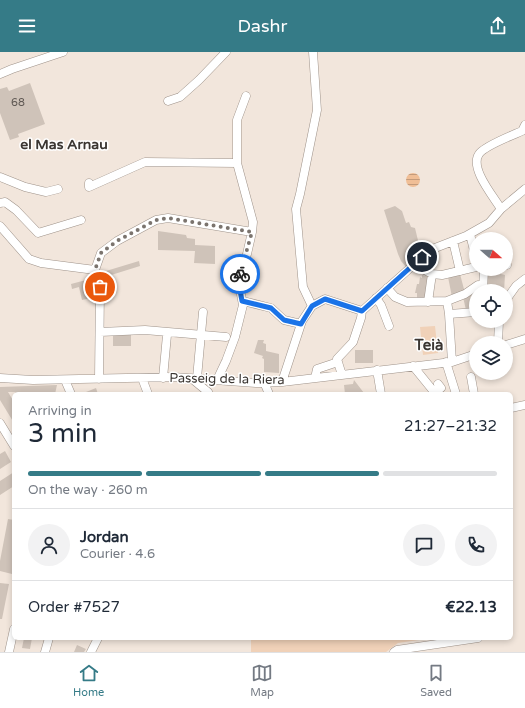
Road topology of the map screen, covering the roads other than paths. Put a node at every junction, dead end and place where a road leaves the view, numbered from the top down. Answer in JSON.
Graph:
{"nodes":[{"id":1,"x":63,"y":52,"type":"edge"},
{"id":2,"x":226,"y":52,"type":"edge"},
{"id":3,"x":313,"y":52,"type":"edge"},
{"id":4,"x":0,"y":74,"type":"edge"},
{"id":5,"x":246,"y":96,"type":"dead end"},
{"id":6,"x":168,"y":101,"type":"dead end"},
{"id":7,"x":525,"y":125,"type":"edge"},
{"id":8,"x":237,"y":163,"type":"junction"},
{"id":9,"x":0,"y":177,"type":"edge"},
{"id":10,"x":89,"y":183,"type":"dead end"},
{"id":11,"x":58,"y":189,"type":"dead end"},
{"id":12,"x":525,"y":189,"type":"edge"},
{"id":13,"x":0,"y":203,"type":"edge"},
{"id":14,"x":501,"y":209,"type":"junction"},
{"id":15,"x":81,"y":220,"type":"dead end"},
{"id":16,"x":0,"y":226,"type":"edge"},
{"id":17,"x":252,"y":232,"type":"junction"},
{"id":18,"x":473,"y":232,"type":"edge"},
{"id":19,"x":469,"y":234,"type":"edge"},
{"id":20,"x":453,"y":241,"type":"junction"},
{"id":21,"x":414,"y":264,"type":"junction"},
{"id":22,"x":469,"y":269,"type":"edge"},
{"id":23,"x":95,"y":270,"type":"junction"},
{"id":24,"x":460,"y":271,"type":"junction"},
{"id":25,"x":432,"y":274,"type":"junction"},
{"id":26,"x":524,"y":279,"type":"edge"},
{"id":27,"x":387,"y":288,"type":"junction"},
{"id":28,"x":513,"y":290,"type":"edge"},
{"id":29,"x":469,"y":291,"type":"edge"},
{"id":30,"x":376,"y":298,"type":"junction"},
{"id":31,"x":242,"y":301,"type":"junction"},
{"id":32,"x":447,"y":301,"type":"junction"},
{"id":33,"x":428,"y":302,"type":"junction"},
{"id":34,"x":312,"y":306,"type":"junction"},
{"id":35,"x":362,"y":311,"type":"junction"},
{"id":36,"x":203,"y":312,"type":"dead end"},
{"id":37,"x":469,"y":313,"type":"edge"},
{"id":38,"x":449,"y":314,"type":"junction"},
{"id":39,"x":301,"y":324,"type":"junction"},
{"id":40,"x":389,"y":326,"type":"dead end"},
{"id":41,"x":100,"y":332,"type":"junction"},
{"id":42,"x":201,"y":334,"type":"junction"},
{"id":43,"x":167,"y":335,"type":"dead end"},
{"id":44,"x":226,"y":336,"type":"dead end"},
{"id":45,"x":525,"y":339,"type":"edge"},
{"id":46,"x":513,"y":343,"type":"edge"},
{"id":47,"x":469,"y":356,"type":"edge"},
{"id":48,"x":338,"y":362,"type":"junction"},
{"id":49,"x":449,"y":362,"type":"junction"},
{"id":50,"x":413,"y":366,"type":"junction"},
{"id":51,"x":377,"y":370,"type":"junction"},
{"id":52,"x":342,"y":375,"type":"junction"},
{"id":53,"x":0,"y":378,"type":"edge"},
{"id":54,"x":142,"y":378,"type":"junction"},
{"id":55,"x":163,"y":378,"type":"junction"},
{"id":56,"x":194,"y":378,"type":"junction"},
{"id":57,"x":315,"y":378,"type":"junction"},
{"id":58,"x":99,"y":379,"type":"junction"},
{"id":59,"x":65,"y":380,"type":"junction"},
{"id":60,"x":217,"y":380,"type":"junction"},
{"id":61,"x":472,"y":380,"type":"edge"},
{"id":62,"x":264,"y":382,"type":"junction"},
{"id":63,"x":282,"y":382,"type":"junction"},
{"id":64,"x":438,"y":384,"type":"dead end"},
{"id":65,"x":69,"y":392,"type":"edge"},
{"id":66,"x":147,"y":392,"type":"edge"},
{"id":67,"x":208,"y":392,"type":"edge"},
{"id":68,"x":268,"y":392,"type":"edge"},
{"id":69,"x":381,"y":392,"type":"edge"},
{"id":70,"x":434,"y":392,"type":"edge"},
{"id":71,"x":436,"y":392,"type":"edge"},
{"id":72,"x":456,"y":392,"type":"edge"},
{"id":73,"x":474,"y":392,"type":"edge"},
{"id":74,"x":525,"y":405,"type":"edge"},
{"id":75,"x":513,"y":408,"type":"edge"},
{"id":76,"x":0,"y":423,"type":"edge"},
{"id":77,"x":12,"y":443,"type":"edge"},
{"id":78,"x":12,"y":640,"type":"edge"},
{"id":79,"x":48,"y":640,"type":"edge"},
{"id":80,"x":97,"y":640,"type":"edge"},
{"id":81,"x":465,"y":640,"type":"edge"},
{"id":82,"x":10,"y":652,"type":"edge"},
{"id":83,"x":45,"y":652,"type":"edge"},
{"id":84,"x":91,"y":652,"type":"edge"},
{"id":85,"x":394,"y":652,"type":"edge"}],
"edges":[{"from":1,"to":4,"type":"street"},
{"from":2,"to":6,"type":"street"},
{"from":3,"to":34,"type":"street"},
{"from":5,"to":8,"type":"street"},
{"from":7,"to":14,"type":"street"},
{"from":8,"to":10,"type":"street"},
{"from":8,"to":17,"type":"street"},
{"from":9,"to":11,"type":"street"},
{"from":12,"to":14,"type":"street"},
{"from":13,"to":15,"type":"street"},
{"from":14,"to":18,"type":"street"},
{"from":16,"to":23,"type":"street"},
{"from":17,"to":23,"type":"street"},
{"from":17,"to":31,"type":"street"},
{"from":19,"to":20,"type":"street"},
{"from":20,"to":21,"type":"street"},
{"from":20,"to":24,"type":"street"},
{"from":21,"to":25,"type":"street"},
{"from":21,"to":27,"type":"street"},
{"from":22,"to":24,"type":"street"},
{"from":23,"to":41,"type":"street"},
{"from":24,"to":25,"type":"street"},
{"from":25,"to":33,"type":"street"},
{"from":26,"to":28,"type":"street"},
{"from":27,"to":30,"type":"street"},
{"from":27,"to":33,"type":"street"},
{"from":29,"to":32,"type":"street"},
{"from":30,"to":35,"type":"street"},
{"from":30,"to":40,"type":"street"},
{"from":31,"to":39,"type":"street"},
{"from":31,"to":60,"type":"street"},
{"from":32,"to":33,"type":"street"},
{"from":32,"to":38,"type":"street"},
{"from":34,"to":35,"type":"street"},
{"from":34,"to":39,"type":"street"},
{"from":35,"to":48,"type":"street"},
{"from":36,"to":42,"type":"street"},
{"from":37,"to":38,"type":"street"},
{"from":38,"to":49,"type":"street"},
{"from":39,"to":63,"type":"street"},
{"from":41,"to":42,"type":"street"},
{"from":41,"to":58,"type":"street"},
{"from":42,"to":44,"type":"street"},
{"from":42,"to":56,"type":"street"},
{"from":43,"to":55,"type":"street"},
{"from":45,"to":46,"type":"street"},
{"from":47,"to":49,"type":"street","name":"Passeig de la Riera"},
{"from":48,"to":52,"type":"street"},
{"from":48,"to":57,"type":"street"},
{"from":49,"to":50,"type":"street","name":"Passeig de la Riera"},
{"from":49,"to":72,"type":"street"},
{"from":50,"to":51,"type":"street","name":"Passeig de la Riera"},
{"from":50,"to":70,"type":"street"},
{"from":51,"to":52,"type":"street","name":"Passeig de la Riera"},
{"from":51,"to":69,"type":"street"},
{"from":52,"to":57,"type":"street","name":"Passeig de la Riera"},
{"from":53,"to":59,"type":"street","name":"Passeig de la Riera"},
{"from":54,"to":55,"type":"street","name":"Passeig de la Riera"},
{"from":54,"to":58,"type":"street","name":"Passeig de la Riera"},
{"from":54,"to":66,"type":"street"},
{"from":55,"to":56,"type":"street","name":"Passeig de la Riera"},
{"from":56,"to":60,"type":"street","name":"Passeig de la Riera"},
{"from":56,"to":67,"type":"street"},
{"from":57,"to":63,"type":"street","name":"Passeig de la Riera"},
{"from":58,"to":59,"type":"street","name":"Passeig de la Riera"},
{"from":59,"to":65,"type":"street"},
{"from":60,"to":62,"type":"street","name":"Passeig de la Riera"},
{"from":61,"to":73,"type":"street"},
{"from":62,"to":63,"type":"street","name":"Passeig de la Riera"},
{"from":62,"to":68,"type":"street"},
{"from":64,"to":71,"type":"street"},
{"from":74,"to":75,"type":"street"},
{"from":76,"to":77,"type":"street"},
{"from":78,"to":82,"type":"street"},
{"from":79,"to":83,"type":"street"},
{"from":80,"to":84,"type":"street"},
{"from":81,"to":85,"type":"street"}]}
